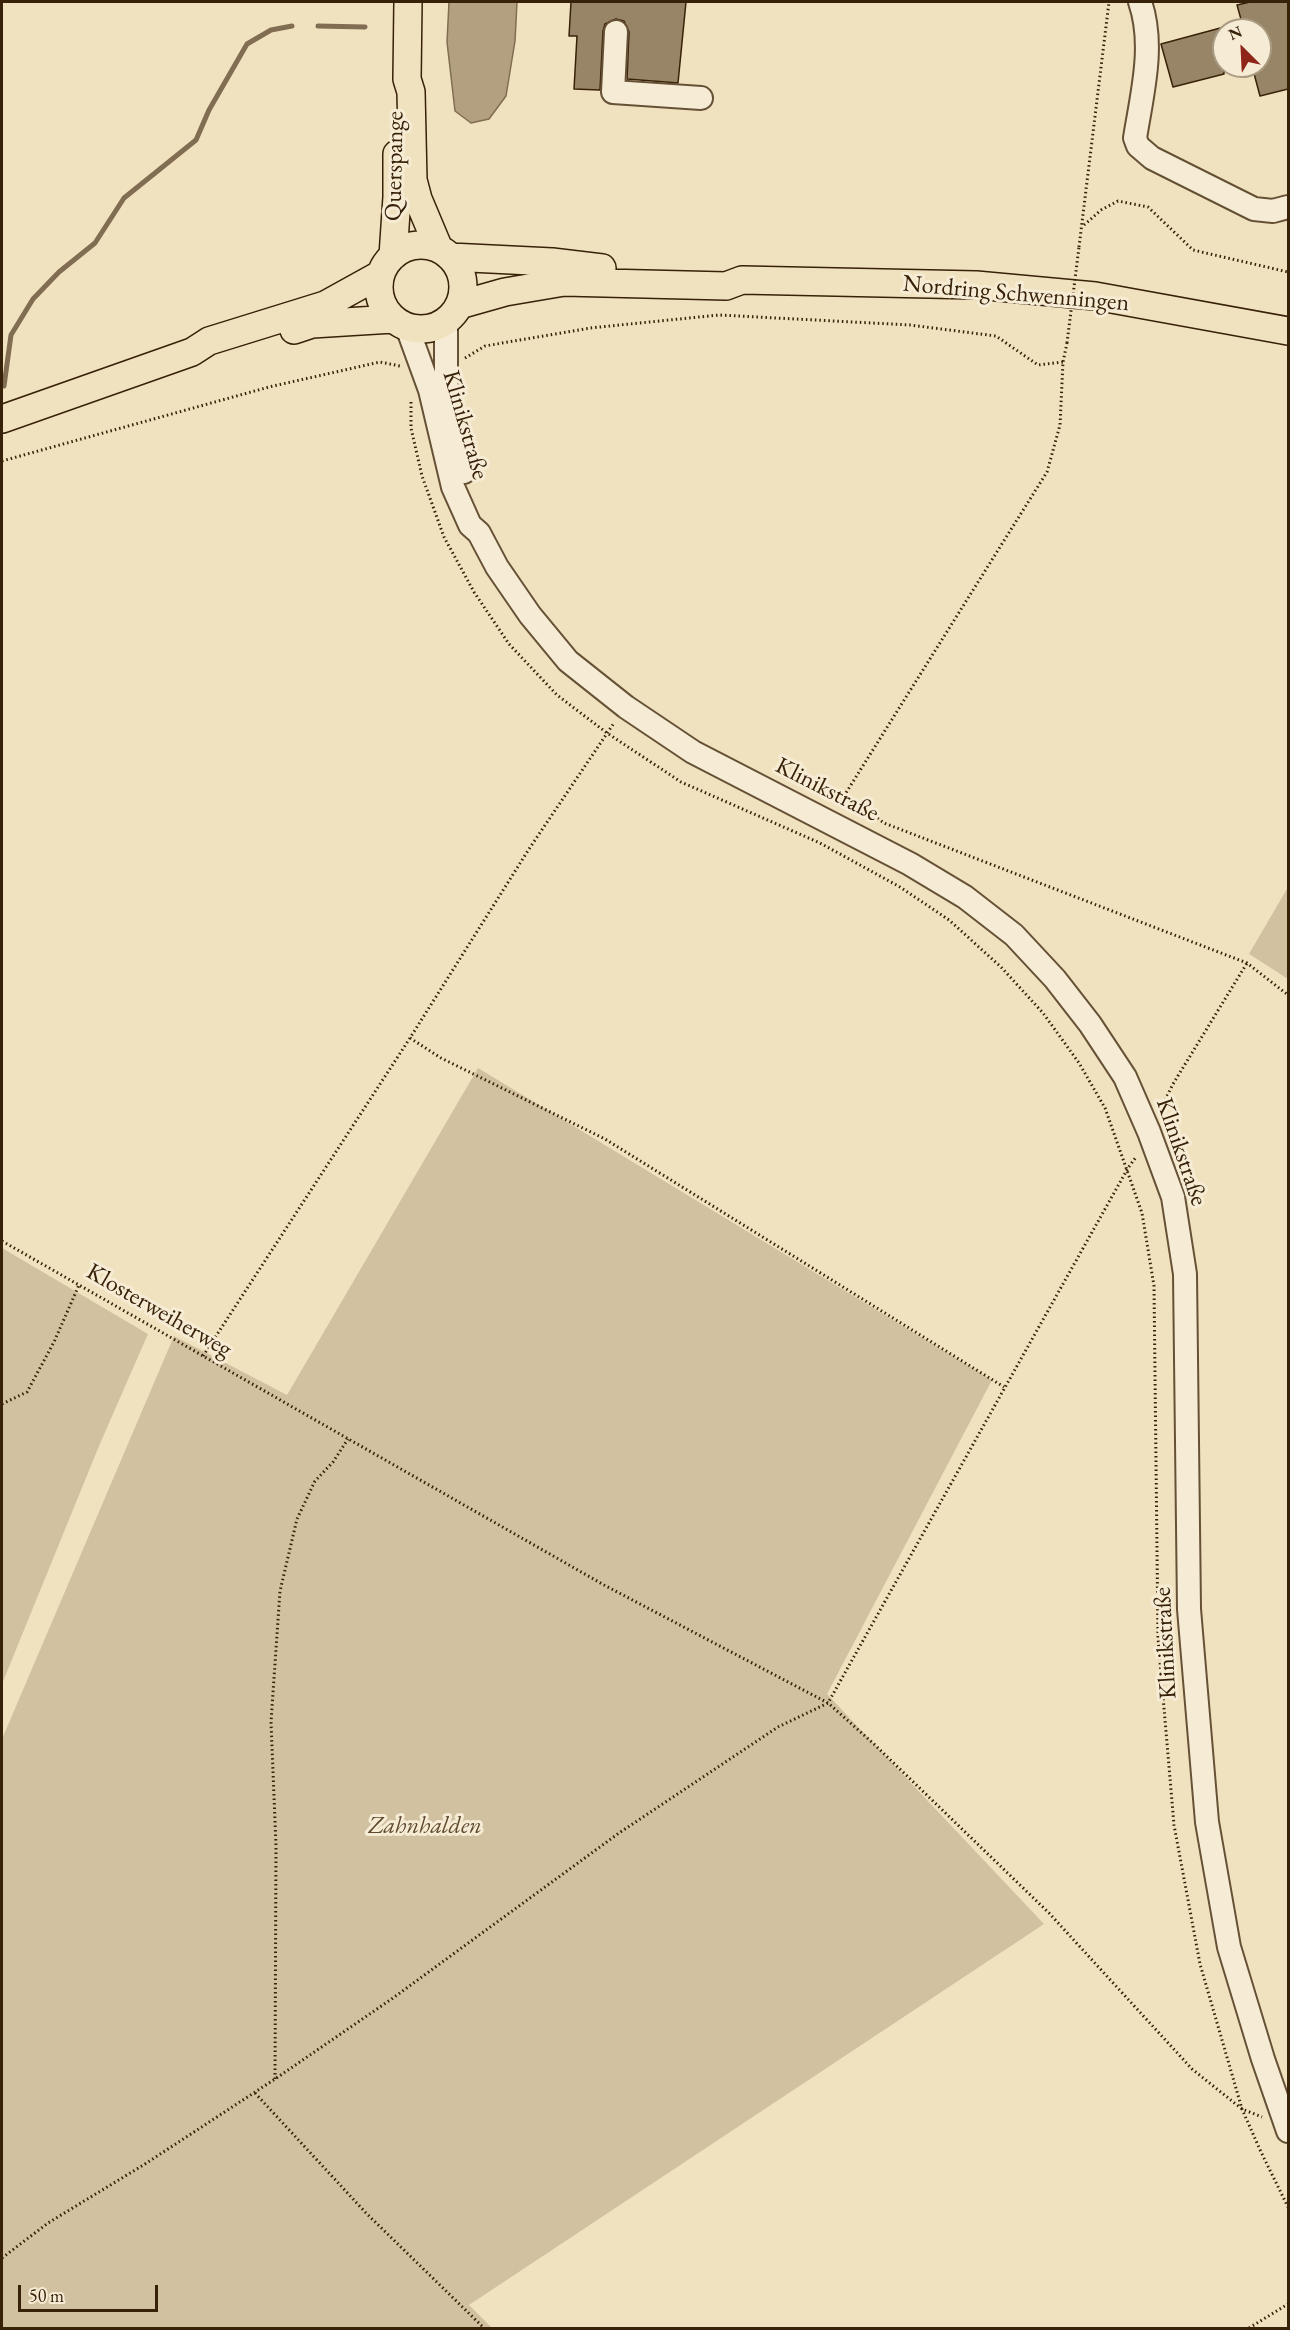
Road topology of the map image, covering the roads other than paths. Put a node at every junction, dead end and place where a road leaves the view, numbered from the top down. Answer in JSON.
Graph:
{"nodes":[{"id":1,"x":408,"y":2,"type":"edge"},
{"id":2,"x":1140,"y":2,"type":"edge"},
{"id":3,"x":616,"y":32,"type":"dead end"},
{"id":4,"x":407,"y":79,"type":"junction"},
{"id":5,"x":700,"y":98,"type":"dead end"},
{"id":6,"x":1288,"y":207,"type":"edge"},
{"id":7,"x":444,"y":253,"type":"junction"},
{"id":8,"x":387,"y":265,"type":"junction"},
{"id":9,"x":742,"y":280,"type":"junction"},
{"id":10,"x":452,"y":313,"type":"junction"},
{"id":11,"x":400,"y":323,"type":"junction"},
{"id":12,"x":1288,"y":331,"type":"edge"},
{"id":13,"x":192,"y":352,"type":"junction"},
{"id":14,"x":2,"y":419,"type":"edge"},
{"id":15,"x":479,"y":533,"type":"junction"},
{"id":16,"x":1288,"y":2131,"type":"edge"}],
"edges":[{"from":1,"to":4,"type":"main road","name":"Querspange"},
{"from":2,"to":6,"type":"street"},
{"from":3,"to":5,"type":"street"},
{"from":4,"to":7,"type":"main road","name":"Querspange"},
{"from":4,"to":8,"type":"main road","name":"Querspange"},
{"from":7,"to":8,"type":"main road"},
{"from":7,"to":9,"type":"main road","name":"Nordring Schwenningen"},
{"from":7,"to":10,"type":"main road"},
{"from":8,"to":11,"type":"main road"},
{"from":8,"to":13,"type":"main road"},
{"from":9,"to":10,"type":"main road","name":"Nordring Schwenningen"},
{"from":9,"to":12,"type":"main road","name":"Nordring Schwenningen"},
{"from":10,"to":11,"type":"main road"},
{"from":10,"to":15,"type":"street","name":"Klinikstraße"},
{"from":11,"to":13,"type":"main road"},
{"from":11,"to":15,"type":"street","name":"Klinikstraße"},
{"from":13,"to":14,"type":"main road"},
{"from":15,"to":16,"type":"street","name":"Klinikstraße"}]}
